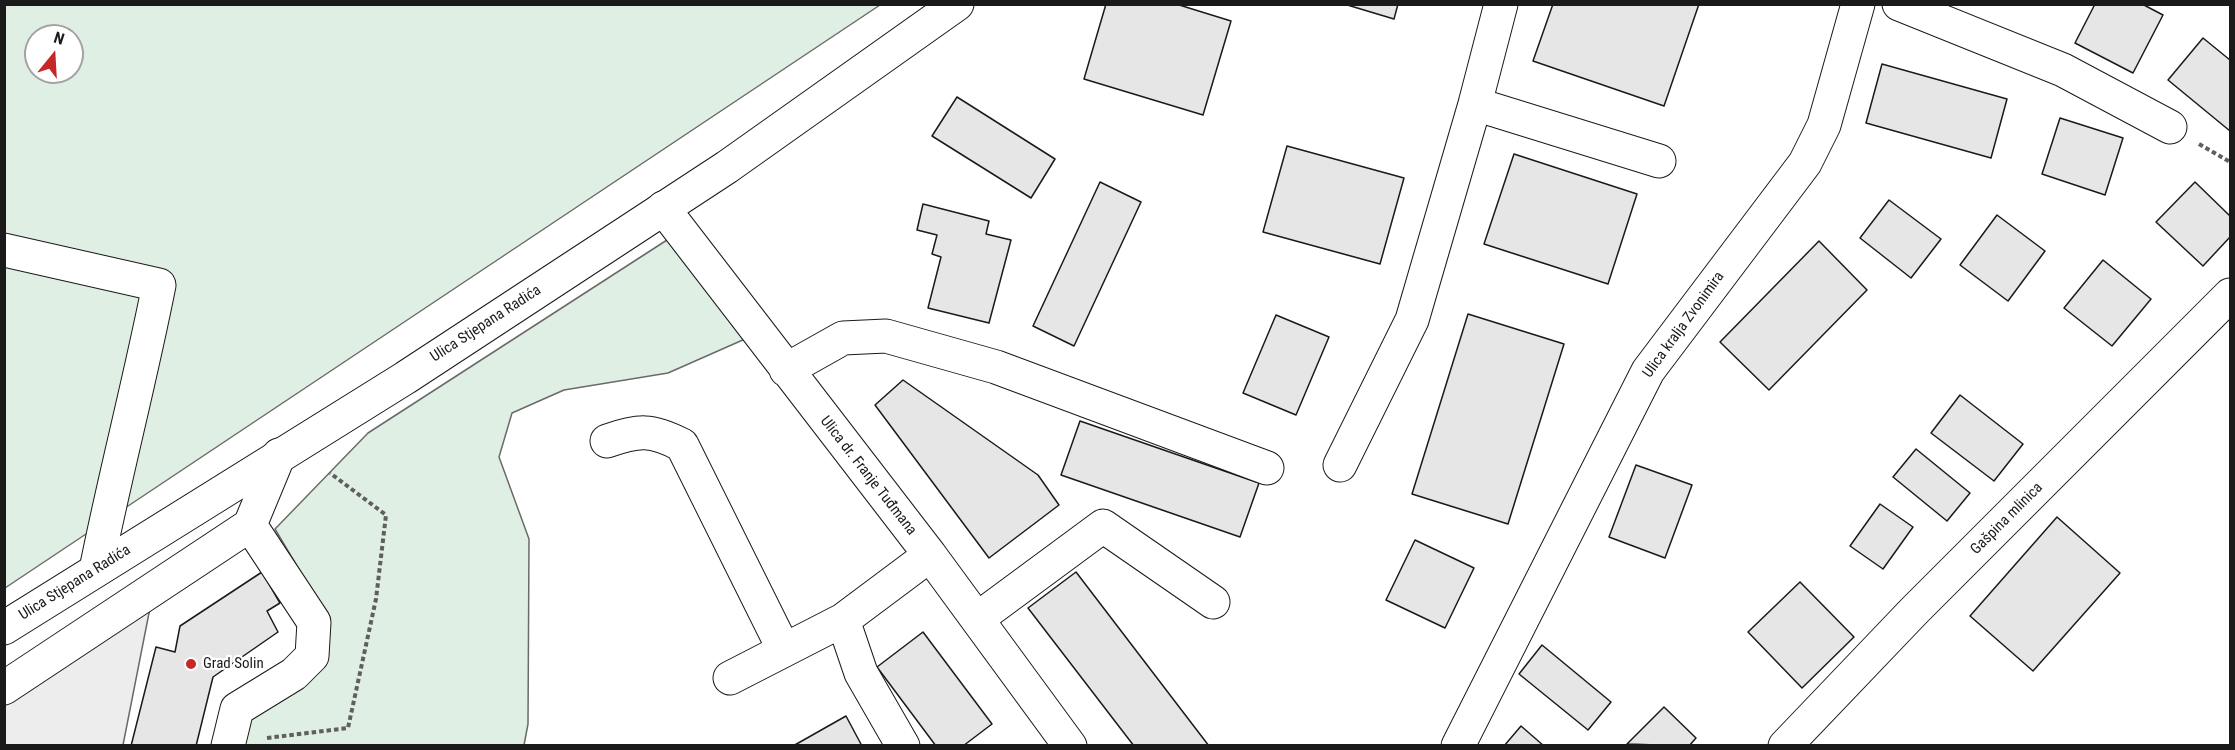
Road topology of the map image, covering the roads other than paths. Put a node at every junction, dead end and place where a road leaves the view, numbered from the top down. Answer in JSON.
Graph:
{"nodes":[{"id":1,"x":957,"y":4,"type":"edge"},
{"id":2,"x":1501,"y":4,"type":"edge"},
{"id":3,"x":1858,"y":4,"type":"edge"},
{"id":4,"x":1899,"y":4,"type":"edge"},
{"id":5,"x":1475,"y":104,"type":"junction"},
{"id":6,"x":2170,"y":127,"type":"dead end"},
{"id":7,"x":1659,"y":161,"type":"dead end"},
{"id":8,"x":663,"y":208,"type":"junction"},
{"id":9,"x":4,"y":250,"type":"edge"},
{"id":10,"x":2230,"y":295,"type":"edge"},
{"id":11,"x":786,"y":370,"type":"junction"},
{"id":12,"x":607,"y":441,"type":"dead end"},
{"id":13,"x":279,"y":454,"type":"junction"},
{"id":14,"x":1340,"y":465,"type":"dead end"},
{"id":15,"x":1267,"y":468,"type":"dead end"},
{"id":16,"x":250,"y":525,"type":"junction"},
{"id":17,"x":930,"y":555,"type":"junction"},
{"id":18,"x":96,"y":570,"type":"junction"},
{"id":19,"x":1213,"y":602,"type":"dead end"},
{"id":20,"x":977,"y":619,"type":"junction"},
{"id":21,"x":843,"y":620,"type":"junction"},
{"id":22,"x":4,"y":628,"type":"edge"},
{"id":23,"x":784,"y":650,"type":"junction"},
{"id":24,"x":730,"y":678,"type":"dead end"},
{"id":25,"x":4,"y":688,"type":"edge"},
{"id":26,"x":228,"y":746,"type":"edge"},
{"id":27,"x":903,"y":746,"type":"edge"},
{"id":28,"x":1070,"y":746,"type":"edge"},
{"id":29,"x":1458,"y":746,"type":"edge"},
{"id":30,"x":1785,"y":746,"type":"edge"}],
"edges":[{"from":1,"to":8,"type":"street","name":"Ulica Stjepana Radića"},
{"from":2,"to":5,"type":"street"},
{"from":3,"to":29,"type":"street","name":"Ulica kralja Zvonimira"},
{"from":4,"to":6,"type":"street"},
{"from":5,"to":7,"type":"street"},
{"from":5,"to":14,"type":"street"},
{"from":8,"to":11,"type":"street","name":"Ulica dr. Franje Tuđmana"},
{"from":8,"to":13,"type":"street","name":"Ulica Stjepana Radića"},
{"from":9,"to":18,"type":"street"},
{"from":10,"to":30,"type":"street","name":"Gašpina mlinica"},
{"from":11,"to":15,"type":"street"},
{"from":11,"to":17,"type":"street","name":"Ulica dr. Franje Tuđmana"},
{"from":12,"to":23,"type":"street"},
{"from":13,"to":16,"type":"street"},
{"from":13,"to":18,"type":"street","name":"Ulica Stjepana Radića"},
{"from":16,"to":25,"type":"street"},
{"from":16,"to":26,"type":"street"},
{"from":17,"to":20,"type":"street","name":"Ulica dr. Franje Tuđmana"},
{"from":17,"to":21,"type":"street"},
{"from":18,"to":22,"type":"street","name":"Ulica Stjepana Radića"},
{"from":19,"to":20,"type":"street"},
{"from":20,"to":28,"type":"street","name":"Ulica dr. Franje Tuđmana"},
{"from":21,"to":23,"type":"street"},
{"from":21,"to":27,"type":"street"},
{"from":23,"to":24,"type":"street"}]}
